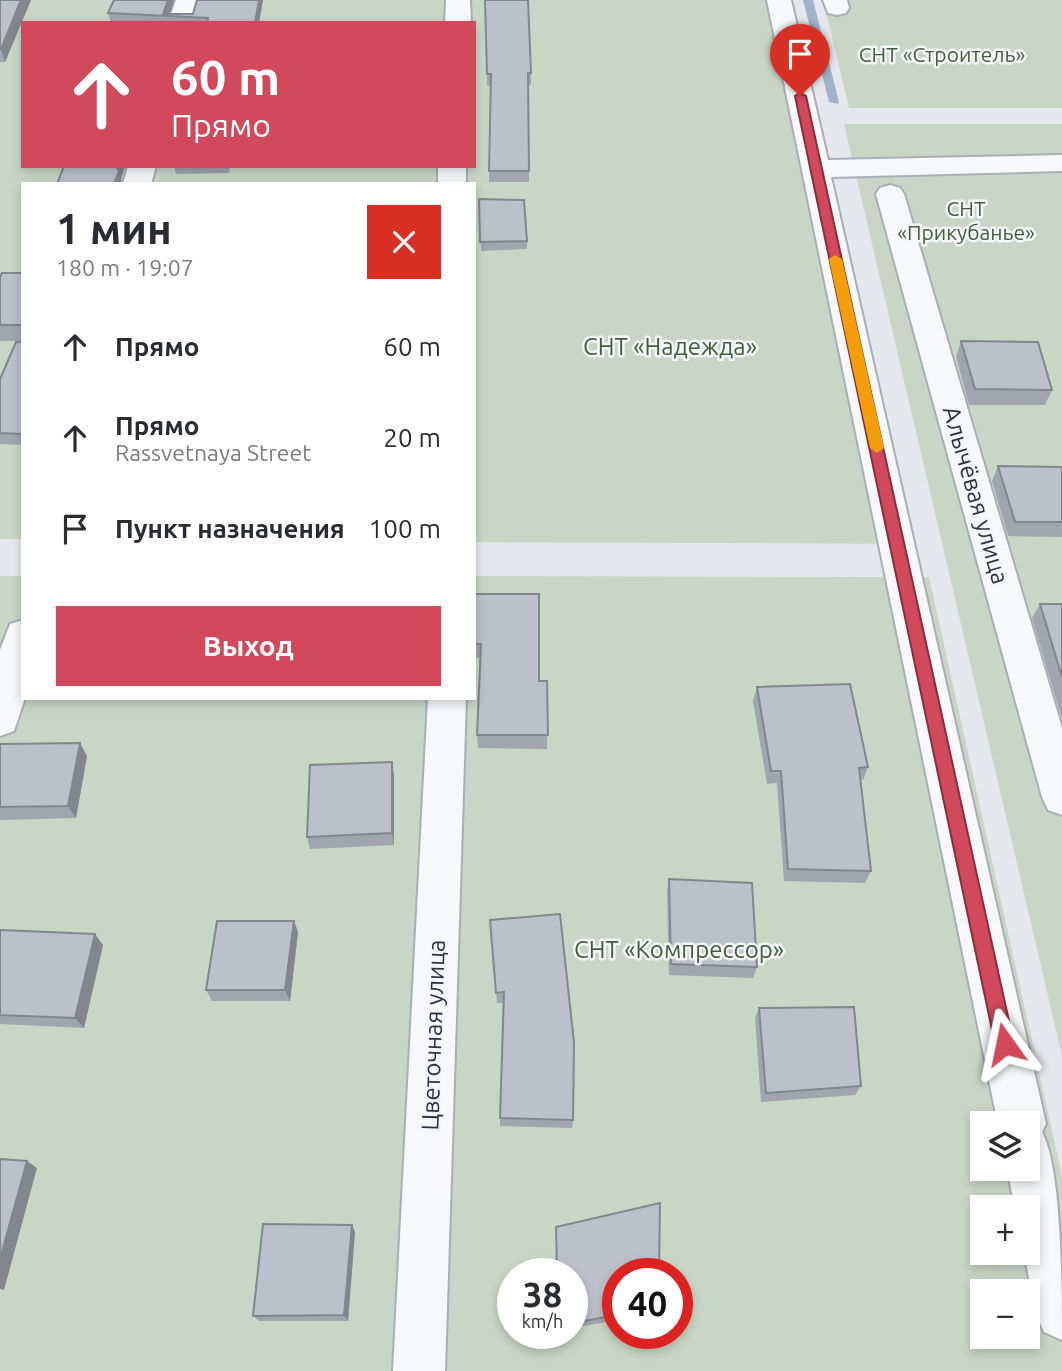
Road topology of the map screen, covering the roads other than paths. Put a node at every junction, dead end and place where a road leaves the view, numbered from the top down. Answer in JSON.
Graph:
{"nodes":[{"id":1,"x":188,"y":0,"type":"edge"},
{"id":2,"x":458,"y":0,"type":"edge"},
{"id":3,"x":779,"y":0,"type":"edge"},
{"id":4,"x":182,"y":21,"type":"edge"},
{"id":5,"x":458,"y":21,"type":"edge"},
{"id":6,"x":1062,"y":163,"type":"edge"},
{"id":7,"x":816,"y":169,"type":"junction"},
{"id":8,"x":890,"y":194,"type":"dead end"},
{"id":9,"x":21,"y":642,"type":"edge"},
{"id":10,"x":447,"y":700,"type":"edge"},
{"id":11,"x":0,"y":719,"type":"edge"},
{"id":12,"x":1062,"y":797,"type":"edge"},
{"id":13,"x":1019,"y":1111,"type":"edge"},
{"id":14,"x":1034,"y":1181,"type":"edge"},
{"id":15,"x":1062,"y":1314,"type":"edge"},
{"id":16,"x":419,"y":1371,"type":"edge"}],
"edges":[{"from":1,"to":4,"type":"street"},
{"from":2,"to":5,"type":"street"},
{"from":3,"to":7,"type":"street"},
{"from":6,"to":7,"type":"street"},
{"from":7,"to":13,"type":"street"},
{"from":8,"to":12,"type":"street","name":"Алычёвая улица"},
{"from":9,"to":11,"type":"street"},
{"from":10,"to":16,"type":"street","name":"Цветочная улица"},
{"from":14,"to":15,"type":"street"}]}
